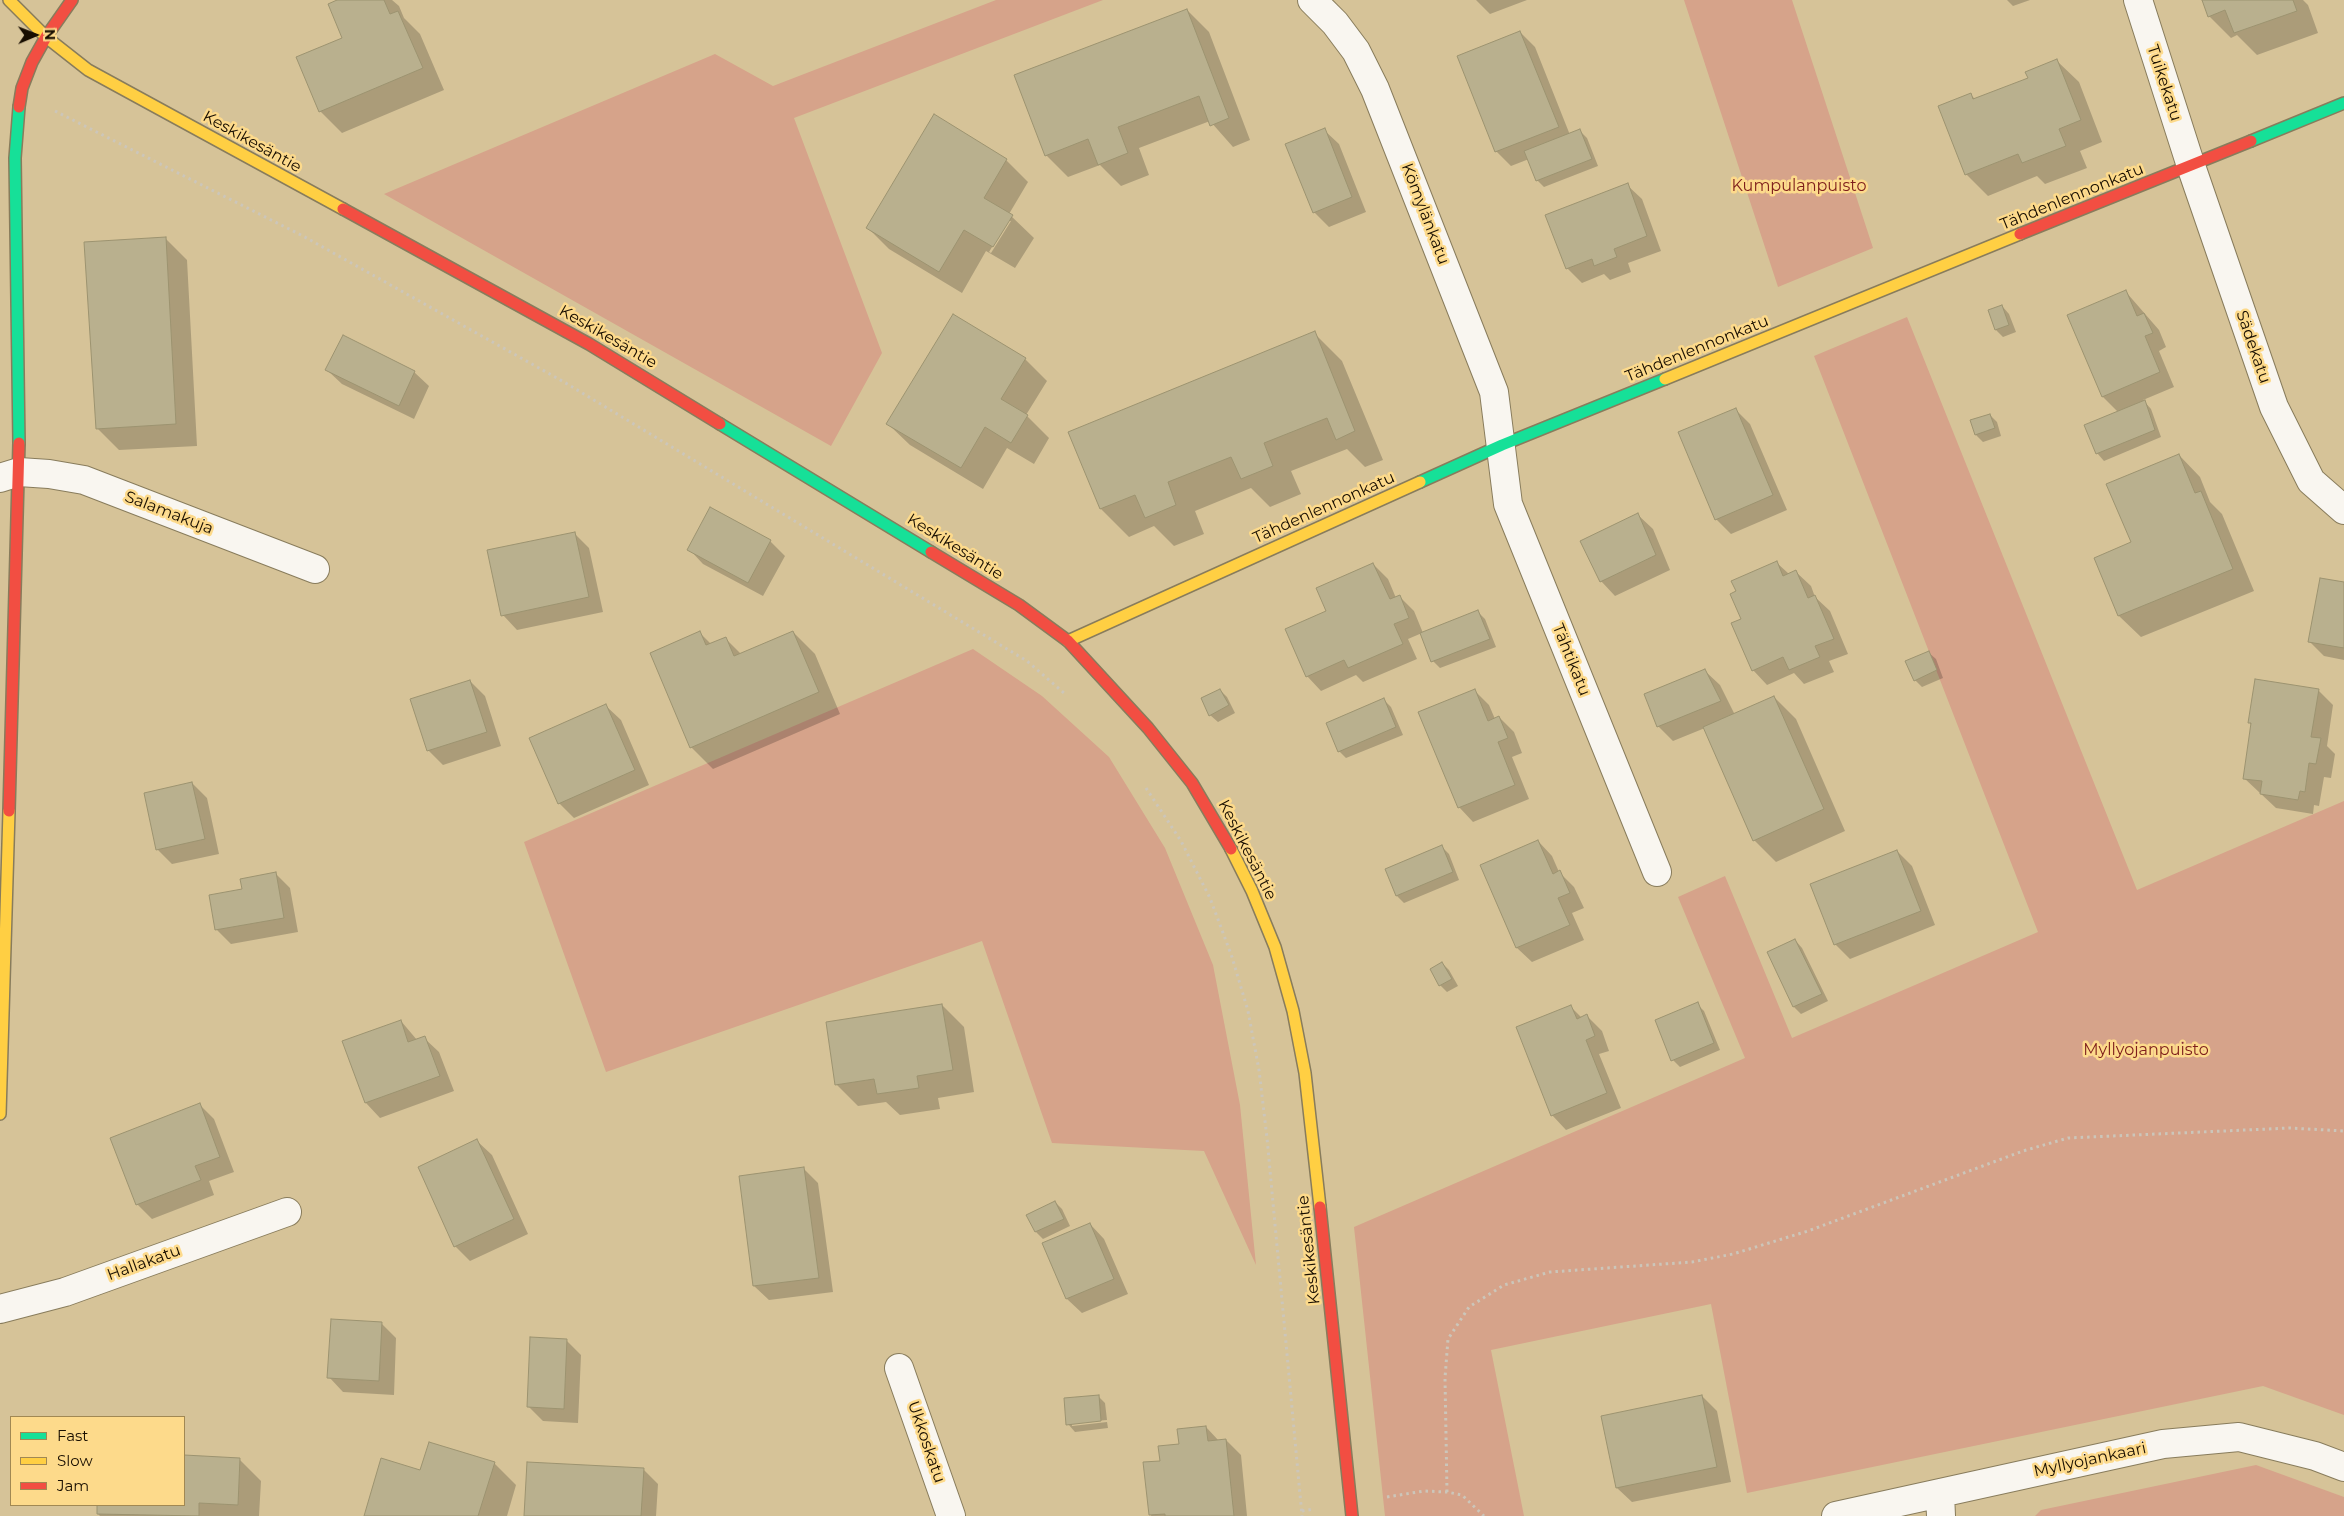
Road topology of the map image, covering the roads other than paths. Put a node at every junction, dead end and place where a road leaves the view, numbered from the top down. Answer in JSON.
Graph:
{"nodes":[{"id":1,"x":9,"y":0,"type":"edge"},
{"id":2,"x":72,"y":0,"type":"edge"},
{"id":3,"x":1312,"y":0,"type":"edge"},
{"id":4,"x":2138,"y":0,"type":"edge"},
{"id":5,"x":46,"y":37,"type":"junction"},
{"id":6,"x":2344,"y":102,"type":"edge"},
{"id":7,"x":2191,"y":166,"type":"junction"},
{"id":8,"x":1502,"y":445,"type":"junction"},
{"id":9,"x":10,"y":475,"type":"edge"},
{"id":10,"x":2344,"y":510,"type":"edge"},
{"id":11,"x":315,"y":569,"type":"dead end"},
{"id":12,"x":1068,"y":641,"type":"junction"},
{"id":13,"x":1657,"y":872,"type":"dead end"},
{"id":14,"x":0,"y":1114,"type":"edge"},
{"id":15,"x":287,"y":1212,"type":"dead end"},
{"id":16,"x":0,"y":1310,"type":"edge"},
{"id":17,"x":899,"y":1368,"type":"dead end"},
{"id":18,"x":2344,"y":1467,"type":"edge"},
{"id":19,"x":1940,"y":1505,"type":"edge"},
{"id":20,"x":951,"y":1516,"type":"edge"},
{"id":21,"x":1352,"y":1516,"type":"edge"},
{"id":22,"x":1836,"y":1516,"type":"edge"}],
"edges":[{"from":1,"to":5,"type":"street","name":"Keskikesäntie"},
{"from":2,"to":5,"type":"street"},
{"from":3,"to":8,"type":"street","name":"Kömylänkatu"},
{"from":4,"to":7,"type":"street","name":"Tuikekatu"},
{"from":5,"to":9,"type":"street"},
{"from":5,"to":12,"type":"street","name":"Keskikesäntie"},
{"from":6,"to":7,"type":"street","name":"Tähdenlennonkatu"},
{"from":7,"to":8,"type":"street","name":"Tähdenlennonkatu"},
{"from":7,"to":10,"type":"street","name":"Sädekatu"},
{"from":8,"to":12,"type":"street","name":"Tähdenlennonkatu"},
{"from":8,"to":13,"type":"street","name":"Tähtikatu"},
{"from":9,"to":11,"type":"street","name":"Salamakuja"},
{"from":9,"to":14,"type":"street"},
{"from":12,"to":21,"type":"street","name":"Keskikesäntie"},
{"from":15,"to":16,"type":"street","name":"Hallakatu"},
{"from":17,"to":20,"type":"street","name":"Ukkoskatu"},
{"from":18,"to":19,"type":"street","name":"Myllyojankaari"},
{"from":19,"to":22,"type":"street","name":"Myllyojankaari"}]}
